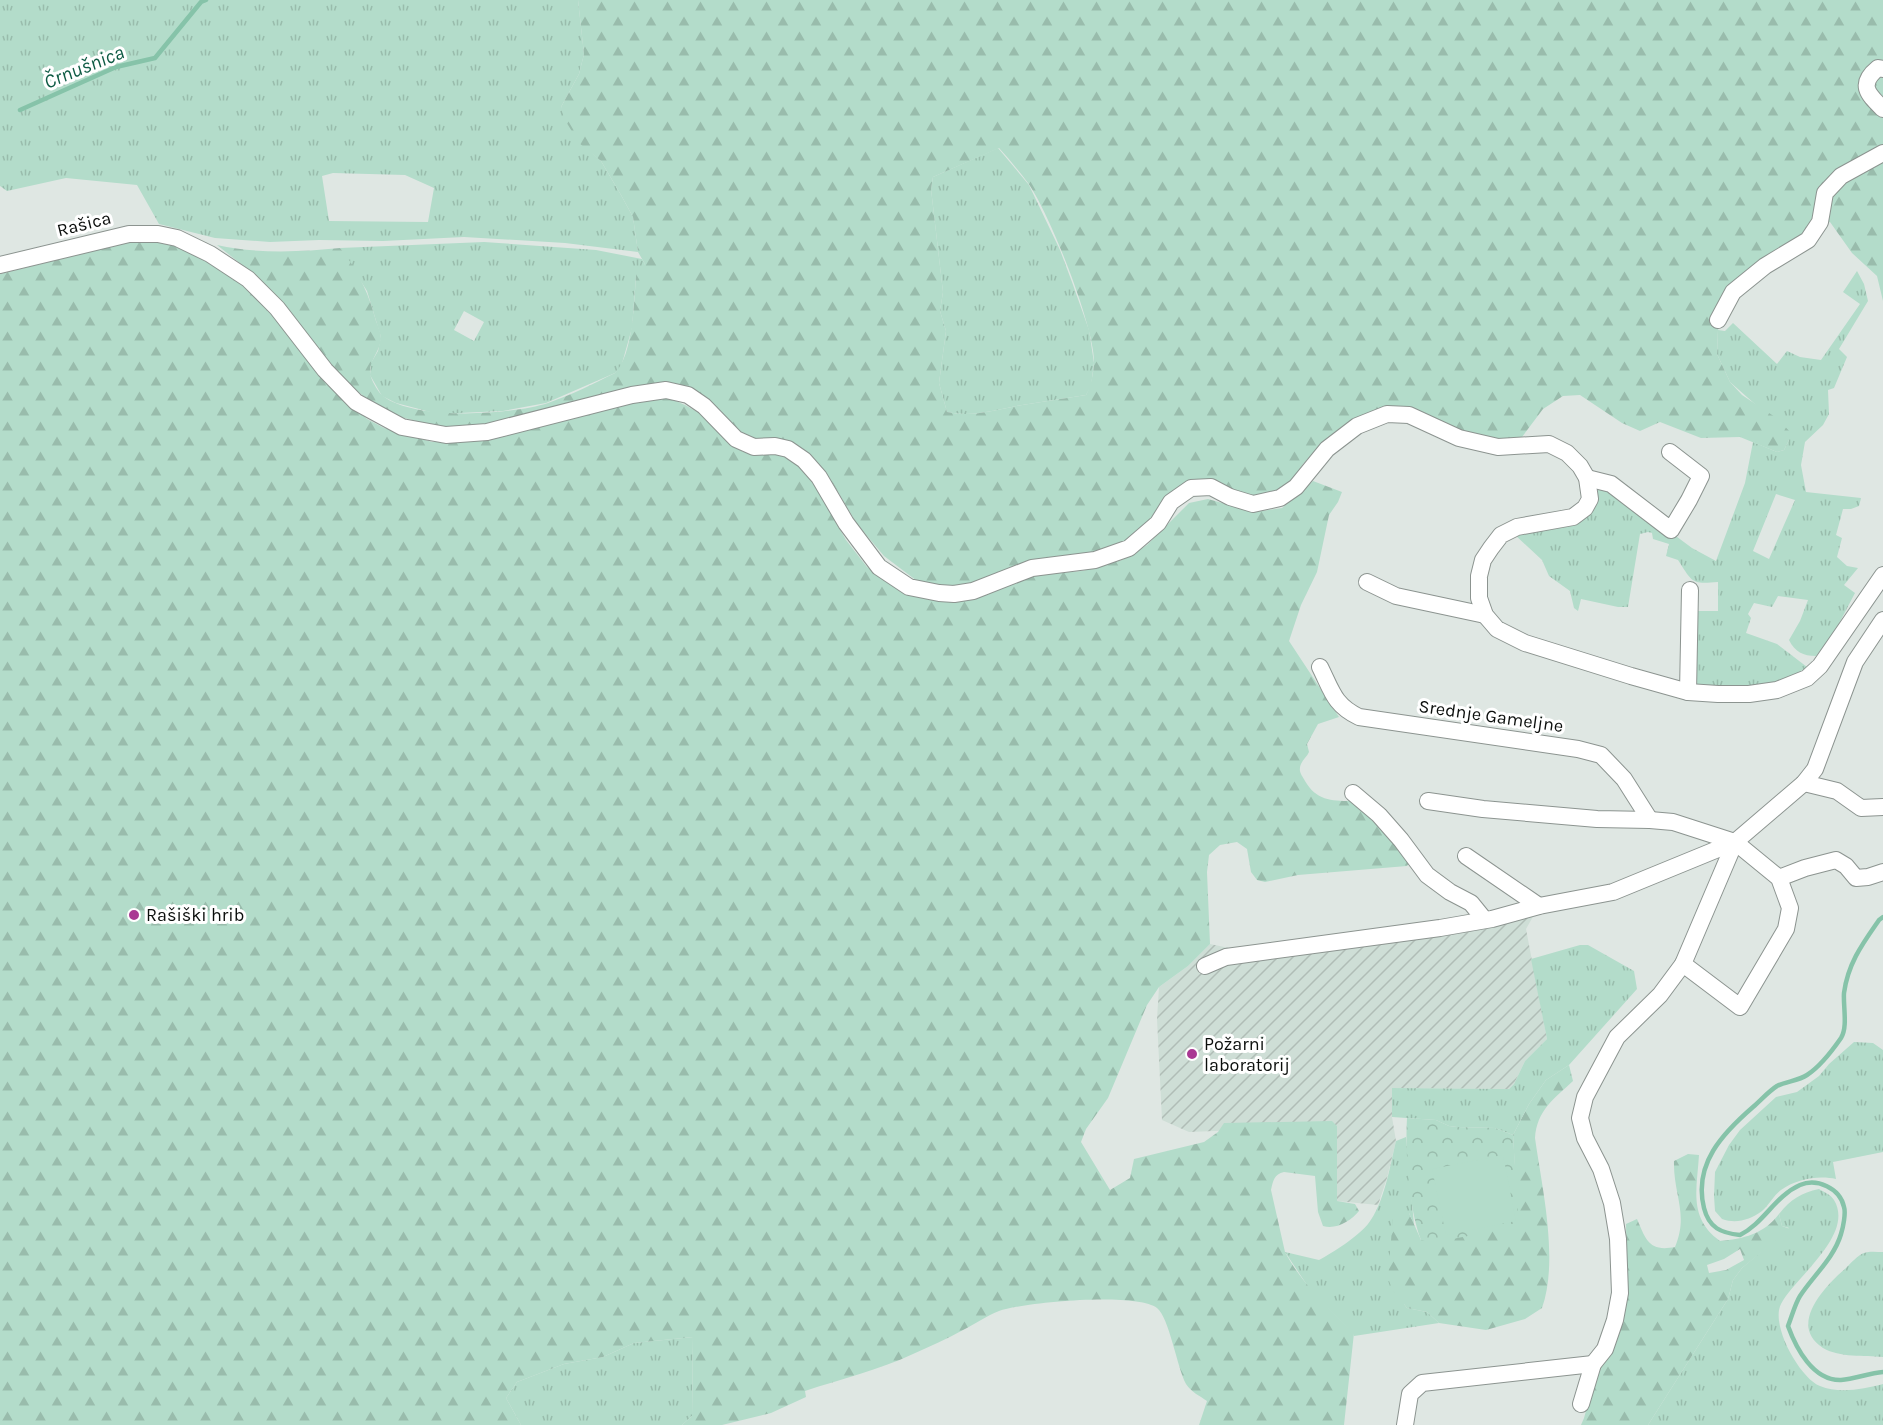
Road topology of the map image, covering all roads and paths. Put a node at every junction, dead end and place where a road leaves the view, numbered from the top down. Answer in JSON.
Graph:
{"nodes":[{"id":1,"x":1883,"y":69,"type":"edge"},
{"id":2,"x":1883,"y":109,"type":"edge"},
{"id":3,"x":1883,"y":153,"type":"edge"},
{"id":4,"x":0,"y":264,"type":"edge"},
{"id":5,"x":1718,"y":320,"type":"dead end"},
{"id":6,"x":1670,"y":452,"type":"dead end"},
{"id":7,"x":1587,"y":478,"type":"junction"},
{"id":8,"x":1883,"y":575,"type":"edge"},
{"id":9,"x":1367,"y":582,"type":"dead end"},
{"id":10,"x":1690,"y":590,"type":"dead end"},
{"id":11,"x":1485,"y":615,"type":"junction"},
{"id":12,"x":1883,"y":620,"type":"edge"},
{"id":13,"x":1320,"y":668,"type":"dead end"},
{"id":14,"x":1688,"y":692,"type":"junction"},
{"id":15,"x":1804,"y":783,"type":"junction"},
{"id":16,"x":1353,"y":793,"type":"dead end"},
{"id":17,"x":1428,"y":801,"type":"dead end"},
{"id":18,"x":1883,"y":807,"type":"edge"},
{"id":19,"x":1650,"y":820,"type":"junction"},
{"id":20,"x":1734,"y":842,"type":"junction"},
{"id":21,"x":1466,"y":856,"type":"dead end"},
{"id":22,"x":1883,"y":872,"type":"edge"},
{"id":23,"x":1779,"y":878,"type":"junction"},
{"id":24,"x":1539,"y":906,"type":"junction"},
{"id":25,"x":1484,"y":919,"type":"junction"},
{"id":26,"x":1683,"y":964,"type":"junction"},
{"id":27,"x":1205,"y":966,"type":"dead end"},
{"id":28,"x":1593,"y":1364,"type":"junction"},
{"id":29,"x":1581,"y":1404,"type":"dead end"},
{"id":30,"x":1405,"y":1425,"type":"edge"}],
"edges":[{"from":1,"to":2,"type":"street"},
{"from":3,"to":5,"type":"street"},
{"from":4,"to":7,"type":"street","name":"Rašica"},
{"from":6,"to":7,"type":"street"},
{"from":7,"to":11,"type":"street"},
{"from":8,"to":14,"type":"street"},
{"from":9,"to":11,"type":"street"},
{"from":10,"to":14,"type":"street"},
{"from":11,"to":14,"type":"street"},
{"from":12,"to":15,"type":"street"},
{"from":13,"to":19,"type":"street","name":"Srednje Gameljne"},
{"from":15,"to":18,"type":"street"},
{"from":15,"to":20,"type":"street"},
{"from":16,"to":25,"type":"street"},
{"from":17,"to":19,"type":"street"},
{"from":19,"to":20,"type":"street"},
{"from":20,"to":23,"type":"street"},
{"from":20,"to":24,"type":"street"},
{"from":20,"to":26,"type":"street"},
{"from":21,"to":24,"type":"street"},
{"from":22,"to":23,"type":"street"},
{"from":23,"to":26,"type":"street"},
{"from":24,"to":25,"type":"street"},
{"from":25,"to":27,"type":"street"},
{"from":26,"to":28,"type":"street"},
{"from":28,"to":29,"type":"street"},
{"from":28,"to":30,"type":"street"}]}
